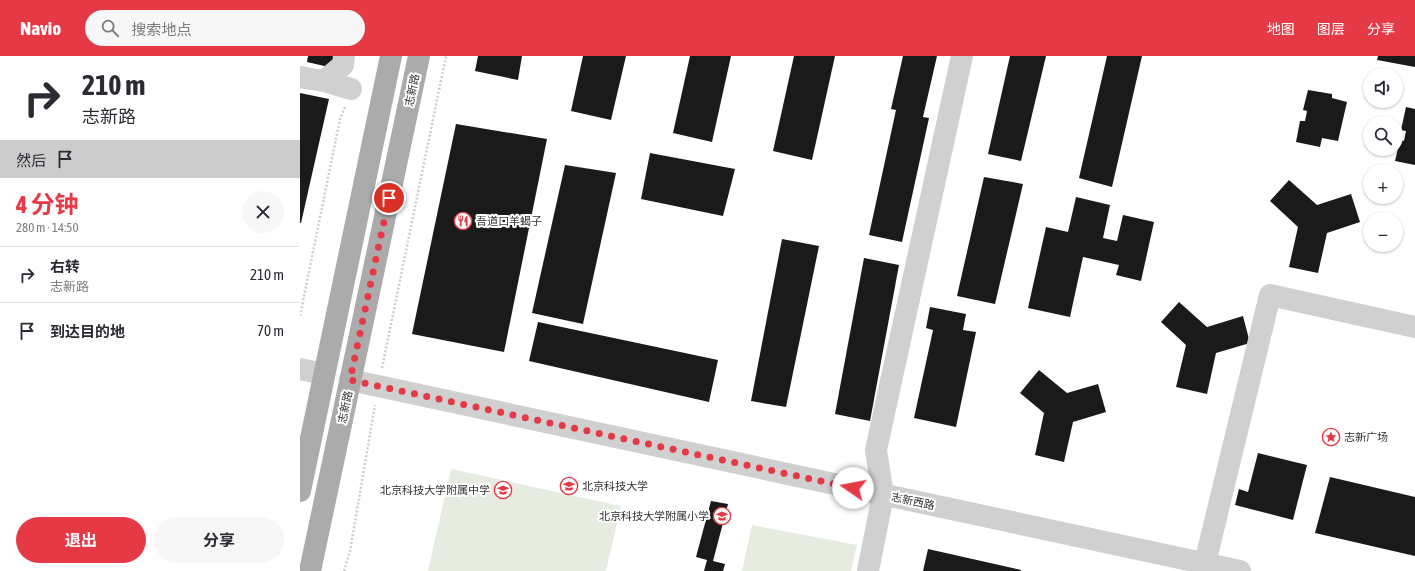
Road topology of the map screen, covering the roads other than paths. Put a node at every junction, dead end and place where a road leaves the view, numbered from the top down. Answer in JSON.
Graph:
{"nodes":[{"id":1,"x":344,"y":56,"type":"edge"},
{"id":2,"x":391,"y":56,"type":"edge"},
{"id":3,"x":419,"y":56,"type":"edge"},
{"id":4,"x":962,"y":56,"type":"edge"},
{"id":5,"x":300,"y":76,"type":"edge"},
{"id":6,"x":324,"y":81,"type":"junction"},
{"id":7,"x":351,"y":89,"type":"road end"},
{"id":8,"x":1415,"y":327,"type":"edge"},
{"id":9,"x":300,"y":369,"type":"edge"},
{"id":10,"x":324,"y":374,"type":"junction"},
{"id":11,"x":350,"y":380,"type":"junction"},
{"id":12,"x":300,"y":491,"type":"edge"},
{"id":13,"x":883,"y":495,"type":"junction"},
{"id":14,"x":1205,"y":563,"type":"junction"},
{"id":15,"x":310,"y":571,"type":"edge"},
{"id":16,"x":868,"y":571,"type":"edge"},
{"id":17,"x":1240,"y":571,"type":"edge"}],
"edges":[{"from":1,"to":6,"type":"street"},
{"from":2,"to":10,"type":"main road"},
{"from":3,"to":11,"type":"main road","name":"志新路"},
{"from":4,"to":13,"type":"street"},
{"from":5,"to":6,"type":"street"},
{"from":6,"to":7,"type":"street"},
{"from":8,"to":14,"type":"street"},
{"from":9,"to":10,"type":"street"},
{"from":10,"to":11,"type":"main road"},
{"from":10,"to":12,"type":"main road"},
{"from":11,"to":13,"type":"street","name":"志新西路"},
{"from":11,"to":15,"type":"main road","name":"志新路"},
{"from":13,"to":14,"type":"street","name":"志新西路"},
{"from":13,"to":16,"type":"street"},
{"from":14,"to":17,"type":"street","name":"志新西路"}]}
